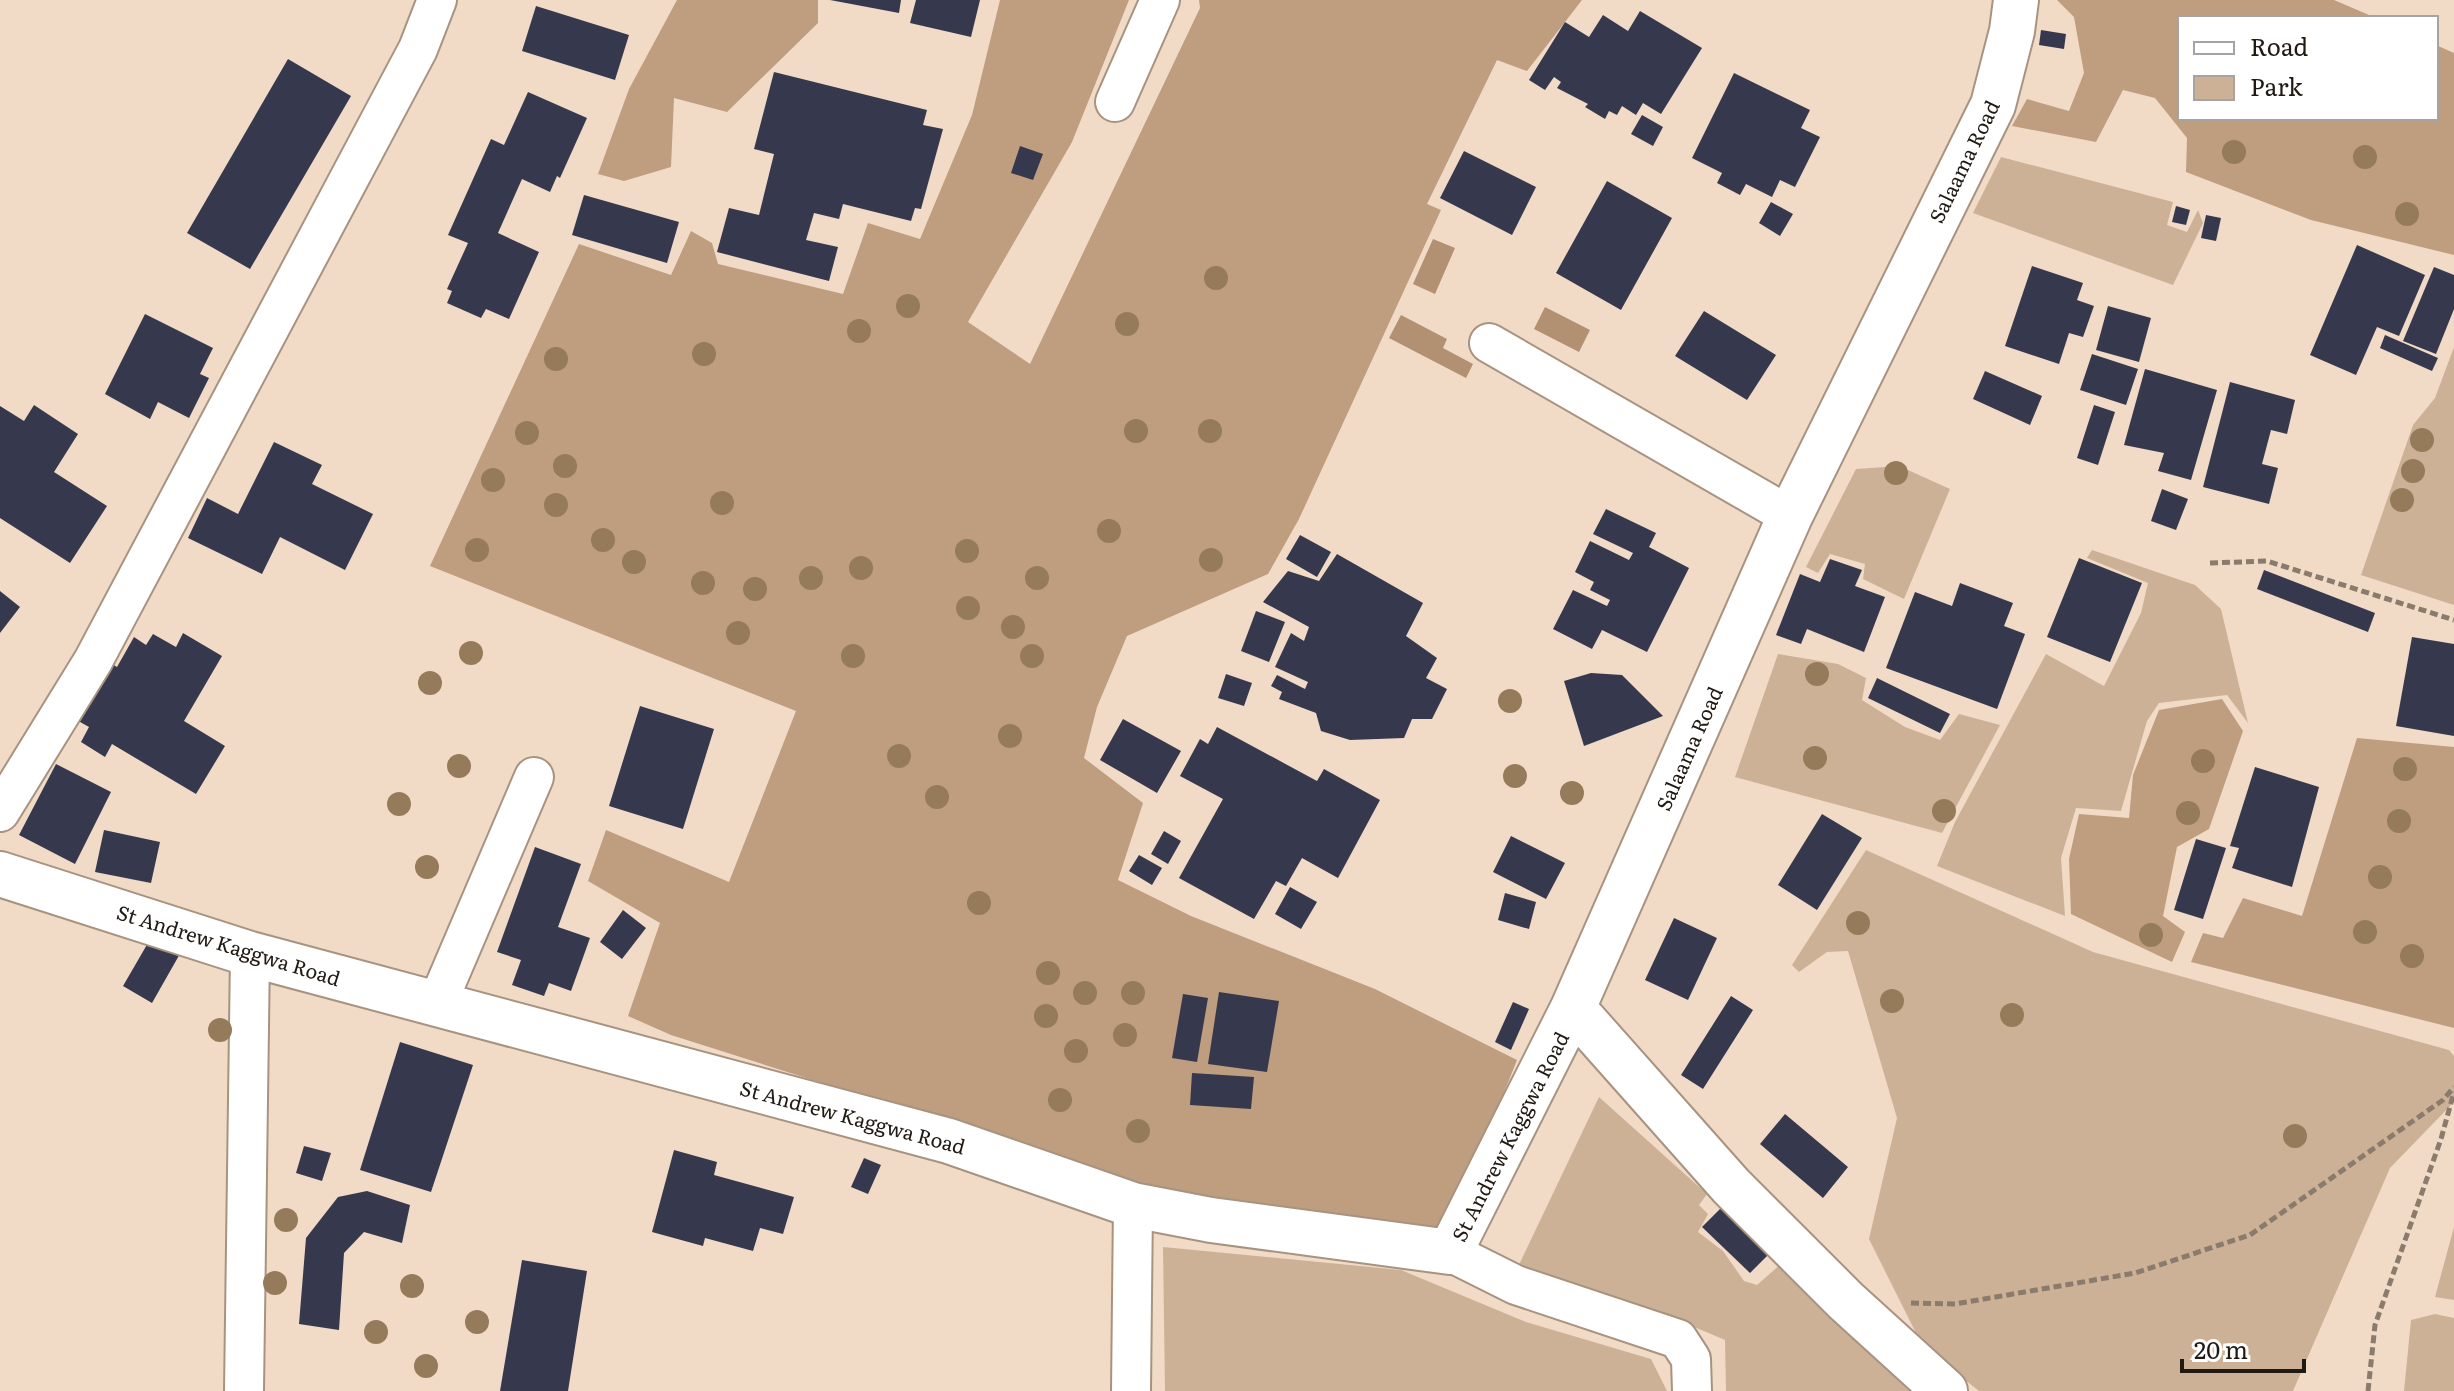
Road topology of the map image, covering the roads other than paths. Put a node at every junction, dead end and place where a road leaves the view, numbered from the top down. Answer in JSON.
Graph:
{"nodes":[{"id":1,"x":437,"y":0,"type":"edge"},
{"id":2,"x":1160,"y":0,"type":"edge"},
{"id":3,"x":2016,"y":0,"type":"edge"},
{"id":4,"x":1115,"y":102,"type":"dead end"},
{"id":5,"x":1489,"y":343,"type":"dead end"},
{"id":6,"x":1790,"y":516,"type":"junction"},
{"id":7,"x":534,"y":777,"type":"dead end"},
{"id":8,"x":0,"y":812,"type":"edge"},
{"id":9,"x":0,"y":874,"type":"edge"},
{"id":10,"x":250,"y":954,"type":"junction"},
{"id":11,"x":437,"y":1004,"type":"junction"},
{"id":12,"x":1573,"y":1008,"type":"junction"},
{"id":13,"x":1133,"y":1205,"type":"junction"},
{"id":14,"x":1450,"y":1252,"type":"junction"},
{"id":15,"x":244,"y":1391,"type":"edge"},
{"id":16,"x":1131,"y":1391,"type":"edge"},
{"id":17,"x":1692,"y":1391,"type":"edge"},
{"id":18,"x":1945,"y":1391,"type":"edge"}],
"edges":[{"from":1,"to":8,"type":"street"},
{"from":2,"to":4,"type":"street"},
{"from":3,"to":6,"type":"street","name":"Salaama Road"},
{"from":5,"to":6,"type":"street"},
{"from":6,"to":12,"type":"street","name":"Salaama Road"},
{"from":7,"to":11,"type":"street"},
{"from":9,"to":10,"type":"street","name":"St Andrew Kaggwa Road"},
{"from":10,"to":11,"type":"street","name":"St Andrew Kaggwa Road"},
{"from":10,"to":15,"type":"street"},
{"from":11,"to":13,"type":"street","name":"St Andrew Kaggwa Road"},
{"from":12,"to":14,"type":"street","name":"St Andrew Kaggwa Road"},
{"from":12,"to":18,"type":"street"},
{"from":13,"to":14,"type":"street","name":"St Andrew Kaggwa Road"},
{"from":13,"to":16,"type":"street"},
{"from":14,"to":17,"type":"street"}]}
